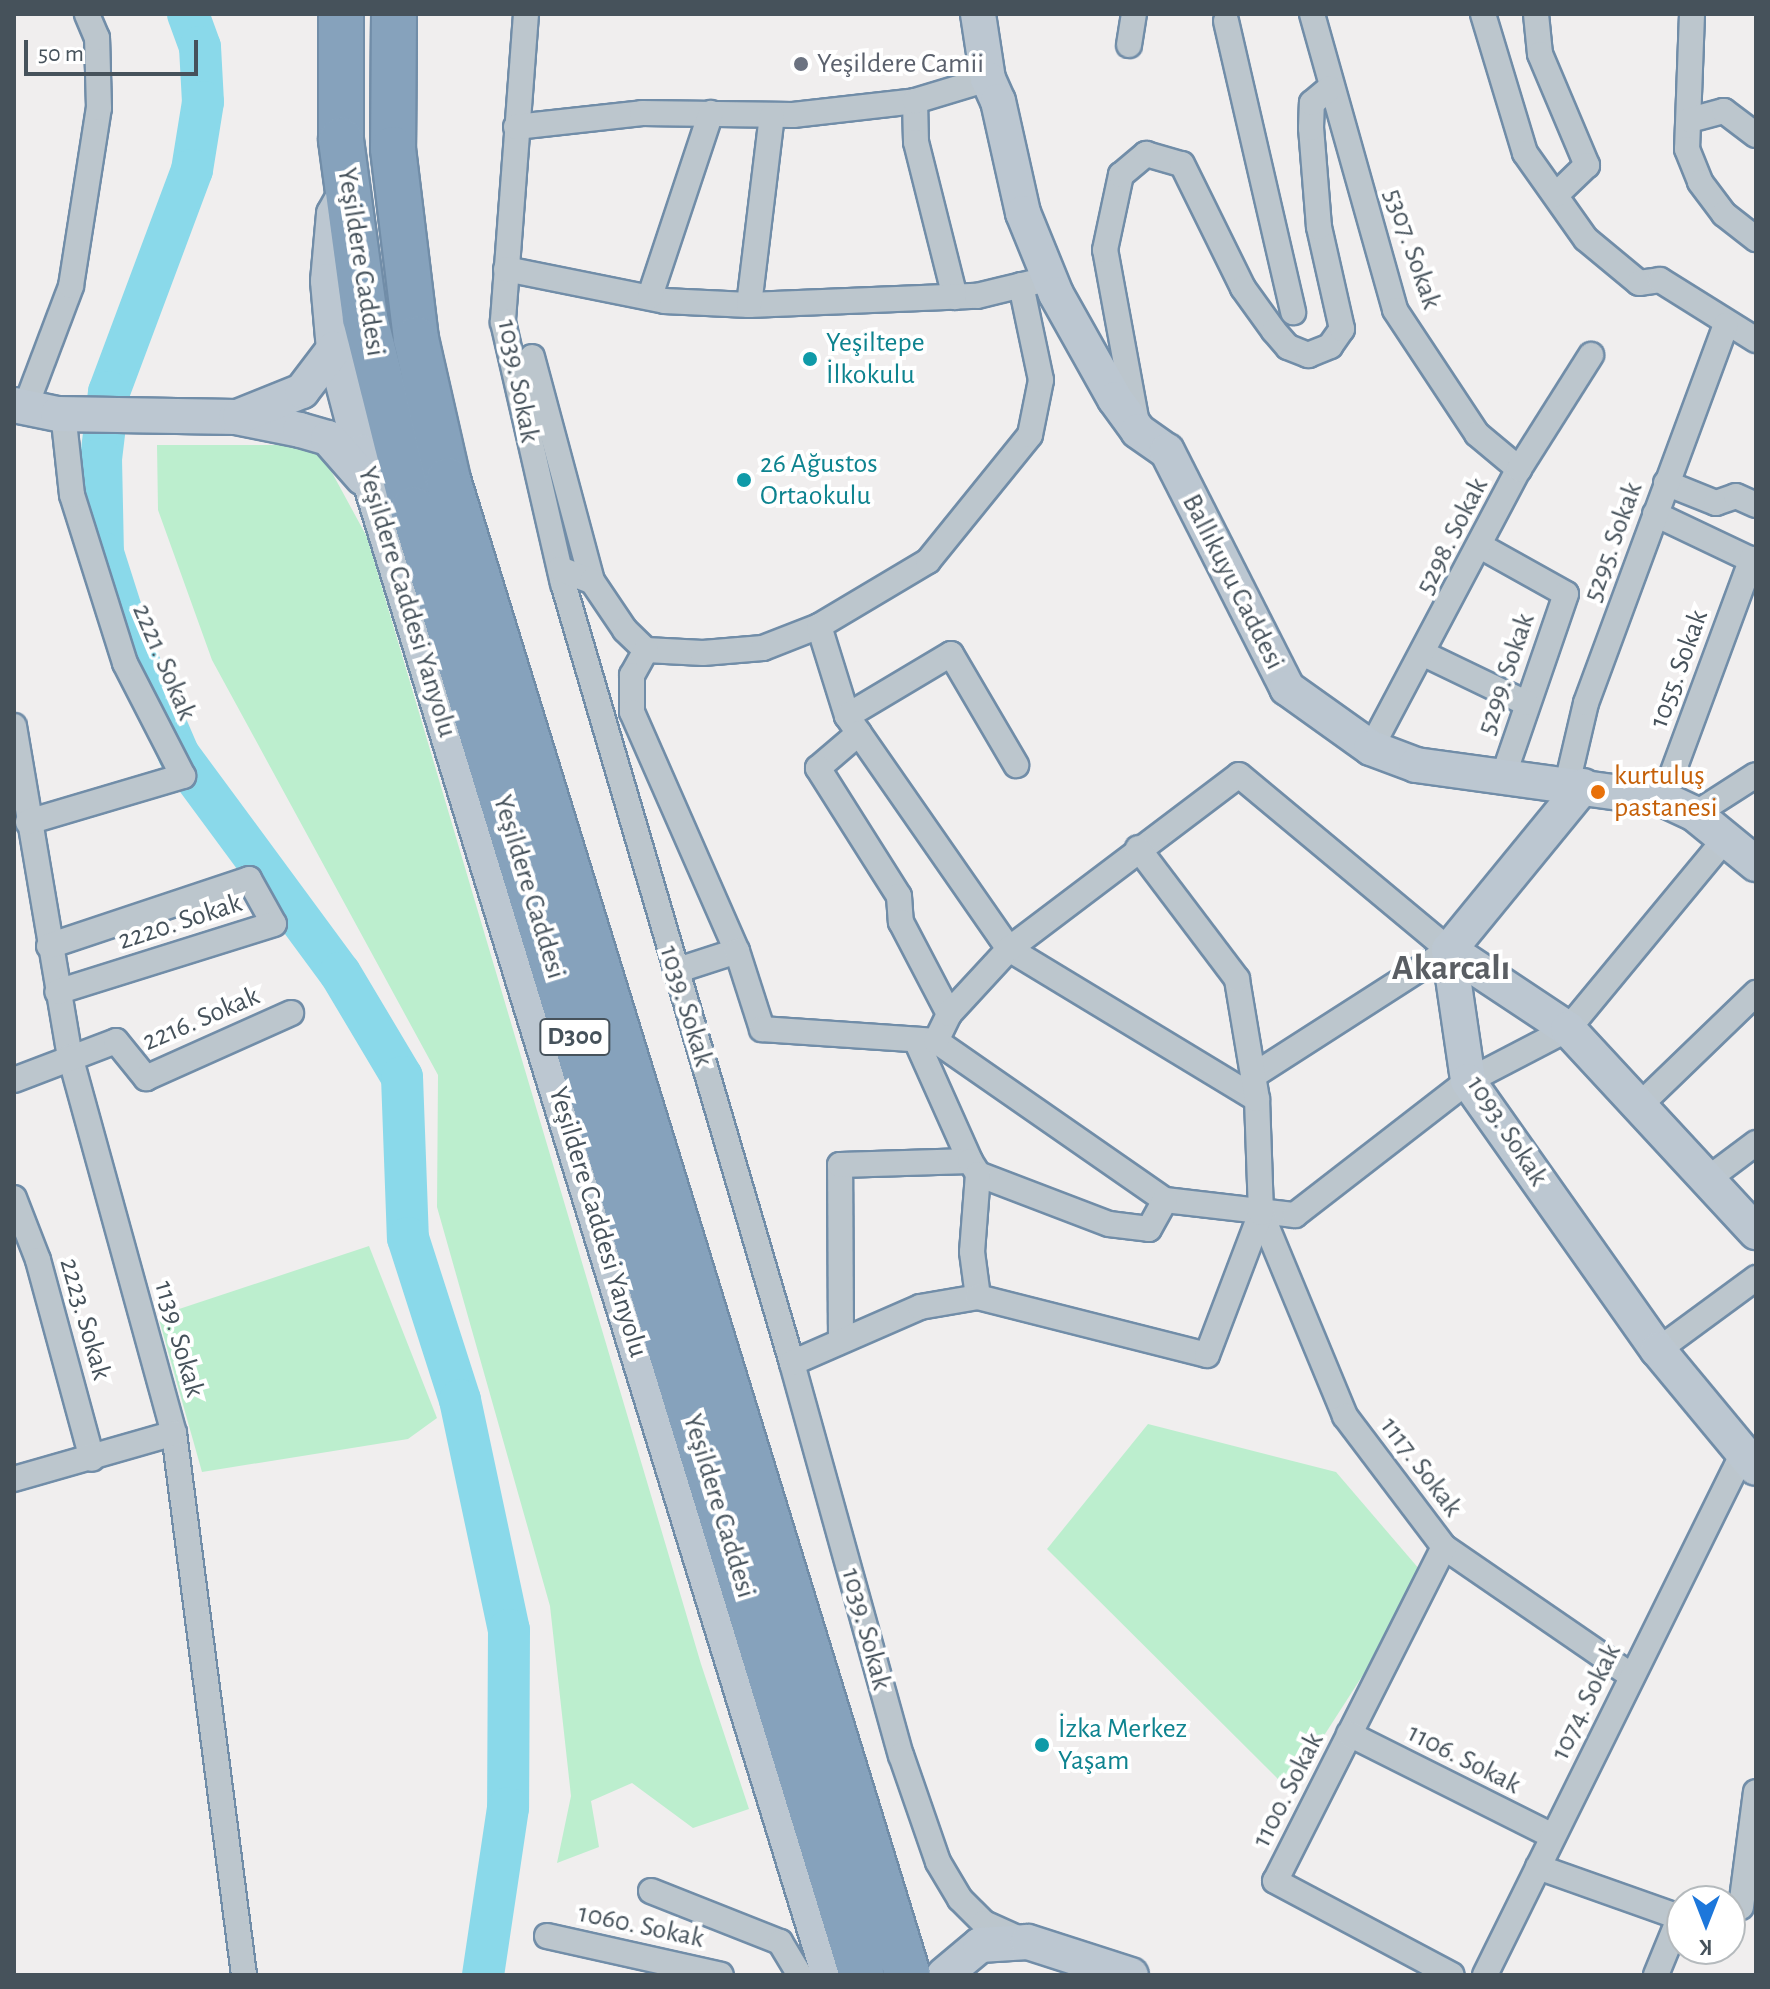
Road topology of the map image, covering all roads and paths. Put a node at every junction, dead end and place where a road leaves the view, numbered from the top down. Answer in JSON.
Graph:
{"nodes":[{"id":1,"x":87,"y":14,"type":"edge"},
{"id":2,"x":341,"y":14,"type":"edge"},
{"id":3,"x":394,"y":14,"type":"edge"},
{"id":4,"x":526,"y":14,"type":"edge"},
{"id":5,"x":978,"y":14,"type":"edge"},
{"id":6,"x":1134,"y":14,"type":"edge"},
{"id":7,"x":1312,"y":14,"type":"edge"},
{"id":8,"x":1483,"y":14,"type":"edge"},
{"id":9,"x":1536,"y":14,"type":"edge"},
{"id":10,"x":1692,"y":14,"type":"edge"},
{"id":11,"x":1226,"y":21,"type":"dead end"},
{"id":12,"x":1129,"y":45,"type":"dead end"},
{"id":13,"x":988,"y":79,"type":"junction"},
{"id":14,"x":1330,"y":88,"type":"junction"},
{"id":15,"x":915,"y":101,"type":"junction"},
{"id":16,"x":711,"y":113,"type":"junction"},
{"id":17,"x":772,"y":116,"type":"junction"},
{"id":18,"x":1690,"y":120,"type":"junction"},
{"id":19,"x":516,"y":127,"type":"junction"},
{"id":20,"x":1756,"y":135,"type":"edge"},
{"id":21,"x":348,"y":189,"type":"junction"},
{"id":22,"x":1557,"y":194,"type":"junction"},
{"id":23,"x":1756,"y":239,"type":"edge"},
{"id":24,"x":506,"y":269,"type":"junction"},
{"id":25,"x":1035,"y":282,"type":"junction"},
{"id":26,"x":650,"y":296,"type":"junction"},
{"id":27,"x":955,"y":297,"type":"junction"},
{"id":28,"x":749,"y":305,"type":"junction"},
{"id":29,"x":1293,"y":312,"type":"dead end"},
{"id":30,"x":1726,"y":325,"type":"junction"},
{"id":31,"x":1754,"y":334,"type":"edge"},
{"id":32,"x":334,"y":349,"type":"junction"},
{"id":33,"x":1591,"y":355,"type":"dead end"},
{"id":34,"x":532,"y":357,"type":"dead end"},
{"id":35,"x":19,"y":407,"type":"edge"},
{"id":36,"x":58,"y":414,"type":"junction"},
{"id":37,"x":236,"y":417,"type":"junction"},
{"id":38,"x":1138,"y":431,"type":"junction"},
{"id":39,"x":1519,"y":469,"type":"junction"},
{"id":40,"x":1666,"y":483,"type":"junction"},
{"id":41,"x":372,"y":492,"type":"junction"},
{"id":42,"x":1756,"y":505,"type":"edge"},
{"id":43,"x":1655,"y":514,"type":"junction"},
{"id":44,"x":1482,"y":547,"type":"junction"},
{"id":45,"x":1754,"y":560,"type":"edge"},
{"id":46,"x":560,"y":569,"type":"junction"},
{"id":47,"x":592,"y":581,"type":"junction"},
{"id":48,"x":819,"y":626,"type":"junction"},
{"id":49,"x":646,"y":650,"type":"junction"},
{"id":50,"x":1424,"y":654,"type":"junction"},
{"id":51,"x":1526,"y":703,"type":"junction"},
{"id":52,"x":853,"y":724,"type":"junction"},
{"id":53,"x":14,"y":726,"type":"edge"},
{"id":54,"x":1371,"y":748,"type":"junction"},
{"id":55,"x":1016,"y":765,"type":"dead end"},
{"id":56,"x":1504,"y":774,"type":"junction"},
{"id":57,"x":1756,"y":775,"type":"edge"},
{"id":58,"x":1575,"y":785,"type":"junction"},
{"id":59,"x":1663,"y":799,"type":"junction"},
{"id":60,"x":1695,"y":814,"type":"junction"},
{"id":61,"x":28,"y":822,"type":"junction"},
{"id":62,"x":1726,"y":838,"type":"junction"},
{"id":63,"x":1138,"y":848,"type":"junction"},
{"id":64,"x":1756,"y":864,"type":"edge"},
{"id":65,"x":49,"y":946,"type":"junction"},
{"id":66,"x":1009,"y":949,"type":"junction"},
{"id":67,"x":1449,"y":950,"type":"junction"},
{"id":68,"x":737,"y":951,"type":"junction"},
{"id":69,"x":675,"y":971,"type":"junction"},
{"id":70,"x":57,"y":992,"type":"junction"},
{"id":71,"x":1756,"y":993,"type":"edge"},
{"id":72,"x":291,"y":1013,"type":"dead end"},
{"id":73,"x":949,"y":1014,"type":"junction"},
{"id":74,"x":1568,"y":1029,"type":"junction"},
{"id":75,"x":926,"y":1040,"type":"junction"},
{"id":76,"x":70,"y":1056,"type":"junction"},
{"id":77,"x":14,"y":1080,"type":"edge"},
{"id":78,"x":1468,"y":1081,"type":"junction"},
{"id":79,"x":1255,"y":1087,"type":"junction"},
{"id":80,"x":1639,"y":1106,"type":"junction"},
{"id":81,"x":1756,"y":1143,"type":"edge"},
{"id":82,"x":974,"y":1168,"type":"junction"},
{"id":83,"x":1708,"y":1179,"type":"junction"},
{"id":84,"x":14,"y":1198,"type":"edge"},
{"id":85,"x":1165,"y":1200,"type":"junction"},
{"id":86,"x":1261,"y":1213,"type":"junction"},
{"id":87,"x":1756,"y":1232,"type":"edge"},
{"id":88,"x":1756,"y":1278,"type":"edge"},
{"id":89,"x":978,"y":1297,"type":"junction"},
{"id":90,"x":841,"y":1340,"type":"junction"},
{"id":91,"x":1658,"y":1350,"type":"junction"},
{"id":92,"x":792,"y":1363,"type":"junction"},
{"id":93,"x":174,"y":1433,"type":"junction"},
{"id":94,"x":92,"y":1459,"type":"junction"},
{"id":95,"x":1749,"y":1463,"type":"edge"},
{"id":96,"x":15,"y":1475,"type":"edge"},
{"id":97,"x":1444,"y":1547,"type":"junction"},
{"id":98,"x":1632,"y":1676,"type":"junction"},
{"id":99,"x":1349,"y":1734,"type":"junction"},
{"id":100,"x":1756,"y":1792,"type":"edge"},
{"id":101,"x":1553,"y":1836,"type":"junction"},
{"id":102,"x":1538,"y":1867,"type":"junction"},
{"id":103,"x":1745,"y":1885,"type":"edge"},
{"id":104,"x":651,"y":1891,"type":"dead end"},
{"id":105,"x":821,"y":1895,"type":"junction"},
{"id":106,"x":1666,"y":1913,"type":"edge"},
{"id":107,"x":982,"y":1934,"type":"junction"},
{"id":108,"x":547,"y":1936,"type":"dead end"},
{"id":109,"x":780,"y":1942,"type":"junction"},
{"id":110,"x":1666,"y":1951,"type":"edge"},
{"id":111,"x":683,"y":1969,"type":"edge"},
{"id":112,"x":244,"y":1975,"type":"edge"},
{"id":113,"x":721,"y":1975,"type":"edge"},
{"id":114,"x":800,"y":1975,"type":"edge"},
{"id":115,"x":829,"y":1975,"type":"edge"},
{"id":116,"x":862,"y":1975,"type":"edge"},
{"id":117,"x":908,"y":1975,"type":"edge"},
{"id":118,"x":944,"y":1975,"type":"edge"},
{"id":119,"x":1131,"y":1975,"type":"edge"},
{"id":120,"x":1452,"y":1975,"type":"edge"},
{"id":121,"x":1485,"y":1975,"type":"edge"},
{"id":122,"x":1656,"y":1975,"type":"edge"}],
"edges":[{"from":1,"to":35,"type":"street"},
{"from":2,"to":21,"type":"highway","name":"Yeşildere Caddesi"},
{"from":3,"to":117,"type":"highway","name":"Yeşildere Caddesi"},
{"from":4,"to":19,"type":"street","name":"1039. Sokak"},
{"from":5,"to":13,"type":"main road","name":"Ballıkuyu Caddesi"},
{"from":6,"to":12,"type":"street"},
{"from":7,"to":14,"type":"street","name":"5307. Sokak"},
{"from":8,"to":22,"type":"street"},
{"from":9,"to":22,"type":"street"},
{"from":10,"to":18,"type":"street"},
{"from":11,"to":29,"type":"street"},
{"from":13,"to":15,"type":"street"},
{"from":13,"to":25,"type":"main road","name":"Ballıkuyu Caddesi"},
{"from":14,"to":38,"type":"street"},
{"from":14,"to":39,"type":"street","name":"5307. Sokak"},
{"from":15,"to":17,"type":"street"},
{"from":15,"to":27,"type":"street"},
{"from":16,"to":17,"type":"street"},
{"from":16,"to":19,"type":"street"},
{"from":16,"to":26,"type":"street"},
{"from":17,"to":28,"type":"street"},
{"from":18,"to":20,"type":"street"},
{"from":18,"to":23,"type":"street"},
{"from":19,"to":24,"type":"street","name":"1039. Sokak"},
{"from":21,"to":32,"type":"main road","name":"Yeşildere Caddesi Yanyolu"},
{"from":21,"to":105,"type":"highway","name":"Yeşildere Caddesi","number":"D300"},
{"from":22,"to":30,"type":"street"},
{"from":24,"to":26,"type":"street"},
{"from":24,"to":46,"type":"street","name":"1039. Sokak"},
{"from":25,"to":27,"type":"street"},
{"from":25,"to":38,"type":"main road","name":"Ballıkuyu Caddesi"},
{"from":25,"to":48,"type":"street"},
{"from":26,"to":28,"type":"street"},
{"from":27,"to":28,"type":"street"},
{"from":30,"to":31,"type":"street"},
{"from":30,"to":40,"type":"street","name":"5295. Sokak"},
{"from":32,"to":37,"type":"main road"},
{"from":32,"to":41,"type":"main road","name":"Yeşildere Caddesi Yanyolu"},
{"from":33,"to":39,"type":"street","name":"5298. Sokak"},
{"from":34,"to":47,"type":"street"},
{"from":35,"to":36,"type":"main road"},
{"from":36,"to":37,"type":"main road"},
{"from":36,"to":61,"type":"street","name":"2221. Sokak"},
{"from":37,"to":41,"type":"main road"},
{"from":38,"to":54,"type":"main road","name":"Ballıkuyu Caddesi"},
{"from":39,"to":44,"type":"street","name":"5298. Sokak"},
{"from":40,"to":42,"type":"street"},
{"from":40,"to":43,"type":"street","name":"5295. Sokak"},
{"from":41,"to":105,"type":"main road","name":"Yeşildere Caddesi Yanyolu"},
{"from":43,"to":45,"type":"street"},
{"from":43,"to":58,"type":"street","name":"5295. Sokak"},
{"from":44,"to":50,"type":"street","name":"5298. Sokak"},
{"from":44,"to":51,"type":"street","name":"5299. Sokak"},
{"from":45,"to":59,"type":"street","name":"1055. Sokak"},
{"from":46,"to":47,"type":"street"},
{"from":46,"to":69,"type":"street","name":"1039. Sokak"},
{"from":47,"to":49,"type":"street"},
{"from":48,"to":49,"type":"street"},
{"from":48,"to":52,"type":"street"},
{"from":49,"to":68,"type":"street"},
{"from":50,"to":51,"type":"street"},
{"from":50,"to":54,"type":"street","name":"5298. Sokak"},
{"from":51,"to":56,"type":"street","name":"5299. Sokak"},
{"from":52,"to":55,"type":"street"},
{"from":52,"to":66,"type":"street"},
{"from":52,"to":73,"type":"street"},
{"from":53,"to":61,"type":"street","name":"1139. Sokak"},
{"from":54,"to":56,"type":"main road","name":"Ballıkuyu Caddesi"},
{"from":56,"to":58,"type":"main road","name":"Ballıkuyu Caddesi"},
{"from":57,"to":60,"type":"street"},
{"from":58,"to":59,"type":"main road","name":"Ballıkuyu Caddesi"},
{"from":58,"to":67,"type":"main road"},
{"from":59,"to":60,"type":"main road","name":"Ballıkuyu Caddesi"},
{"from":60,"to":62,"type":"main road","name":"Ballıkuyu Caddesi"},
{"from":61,"to":65,"type":"street","name":"1139. Sokak"},
{"from":62,"to":64,"type":"main road","name":"Ballıkuyu Caddesi"},
{"from":62,"to":74,"type":"street"},
{"from":63,"to":66,"type":"street"},
{"from":63,"to":67,"type":"street"},
{"from":63,"to":79,"type":"street"},
{"from":65,"to":70,"type":"street","name":"1139. Sokak"},
{"from":65,"to":70,"type":"street","name":"2220. Sokak"},
{"from":66,"to":73,"type":"street"},
{"from":66,"to":79,"type":"street"},
{"from":67,"to":74,"type":"main road"},
{"from":67,"to":78,"type":"main road","name":"1093. Sokak"},
{"from":67,"to":79,"type":"street"},
{"from":68,"to":69,"type":"street"},
{"from":68,"to":75,"type":"street"},
{"from":69,"to":92,"type":"street","name":"1039. Sokak"},
{"from":70,"to":76,"type":"street","name":"1139. Sokak"},
{"from":71,"to":80,"type":"street"},
{"from":72,"to":76,"type":"street","name":"2216. Sokak"},
{"from":73,"to":75,"type":"street"},
{"from":74,"to":78,"type":"street"},
{"from":74,"to":80,"type":"main road"},
{"from":75,"to":82,"type":"street"},
{"from":75,"to":85,"type":"street"},
{"from":76,"to":77,"type":"street","name":"2216. Sokak"},
{"from":76,"to":93,"type":"street","name":"1139. Sokak"},
{"from":78,"to":86,"type":"street"},
{"from":78,"to":91,"type":"main road","name":"1093. Sokak"},
{"from":79,"to":86,"type":"street"},
{"from":80,"to":83,"type":"main road"},
{"from":81,"to":83,"type":"street"},
{"from":82,"to":85,"type":"street"},
{"from":82,"to":89,"type":"street"},
{"from":82,"to":90,"type":"street"},
{"from":83,"to":87,"type":"main road"},
{"from":84,"to":94,"type":"street","name":"2223. Sokak"},
{"from":85,"to":86,"type":"street"},
{"from":86,"to":89,"type":"street"},
{"from":86,"to":97,"type":"street","name":"1117. Sokak"},
{"from":88,"to":91,"type":"street"},
{"from":89,"to":90,"type":"street"},
{"from":90,"to":92,"type":"street"},
{"from":91,"to":95,"type":"main road","name":"1093. Sokak"},
{"from":92,"to":107,"type":"street","name":"1039. Sokak"},
{"from":93,"to":94,"type":"street"},
{"from":93,"to":112,"type":"street","name":"1139. Sokak"},
{"from":94,"to":96,"type":"street"},
{"from":95,"to":98,"type":"street","name":"1074. Sokak"},
{"from":97,"to":98,"type":"street","name":"1117. Sokak"},
{"from":97,"to":99,"type":"street","name":"1100. Sokak"},
{"from":98,"to":101,"type":"street","name":"1074. Sokak"},
{"from":99,"to":101,"type":"street","name":"1106. Sokak"},
{"from":99,"to":120,"type":"street","name":"1100. Sokak"},
{"from":100,"to":103,"type":"street"},
{"from":101,"to":102,"type":"street","name":"1074. Sokak"},
{"from":102,"to":106,"type":"street"},
{"from":102,"to":121,"type":"street","name":"1074. Sokak"},
{"from":104,"to":109,"type":"street","name":"1060. Sokak"},
{"from":105,"to":109,"type":"street"},
{"from":105,"to":115,"type":"main road","name":"Yeşildere Caddesi Yanyolu"},
{"from":105,"to":116,"type":"highway","name":"Yeşildere Caddesi"},
{"from":107,"to":118,"type":"main road"},
{"from":107,"to":119,"type":"main road"},
{"from":108,"to":111,"type":"street","name":"1060. Sokak"},
{"from":109,"to":114,"type":"street"},
{"from":110,"to":122,"type":"street"},
{"from":111,"to":113,"type":"street","name":"1060. Sokak"}]}
